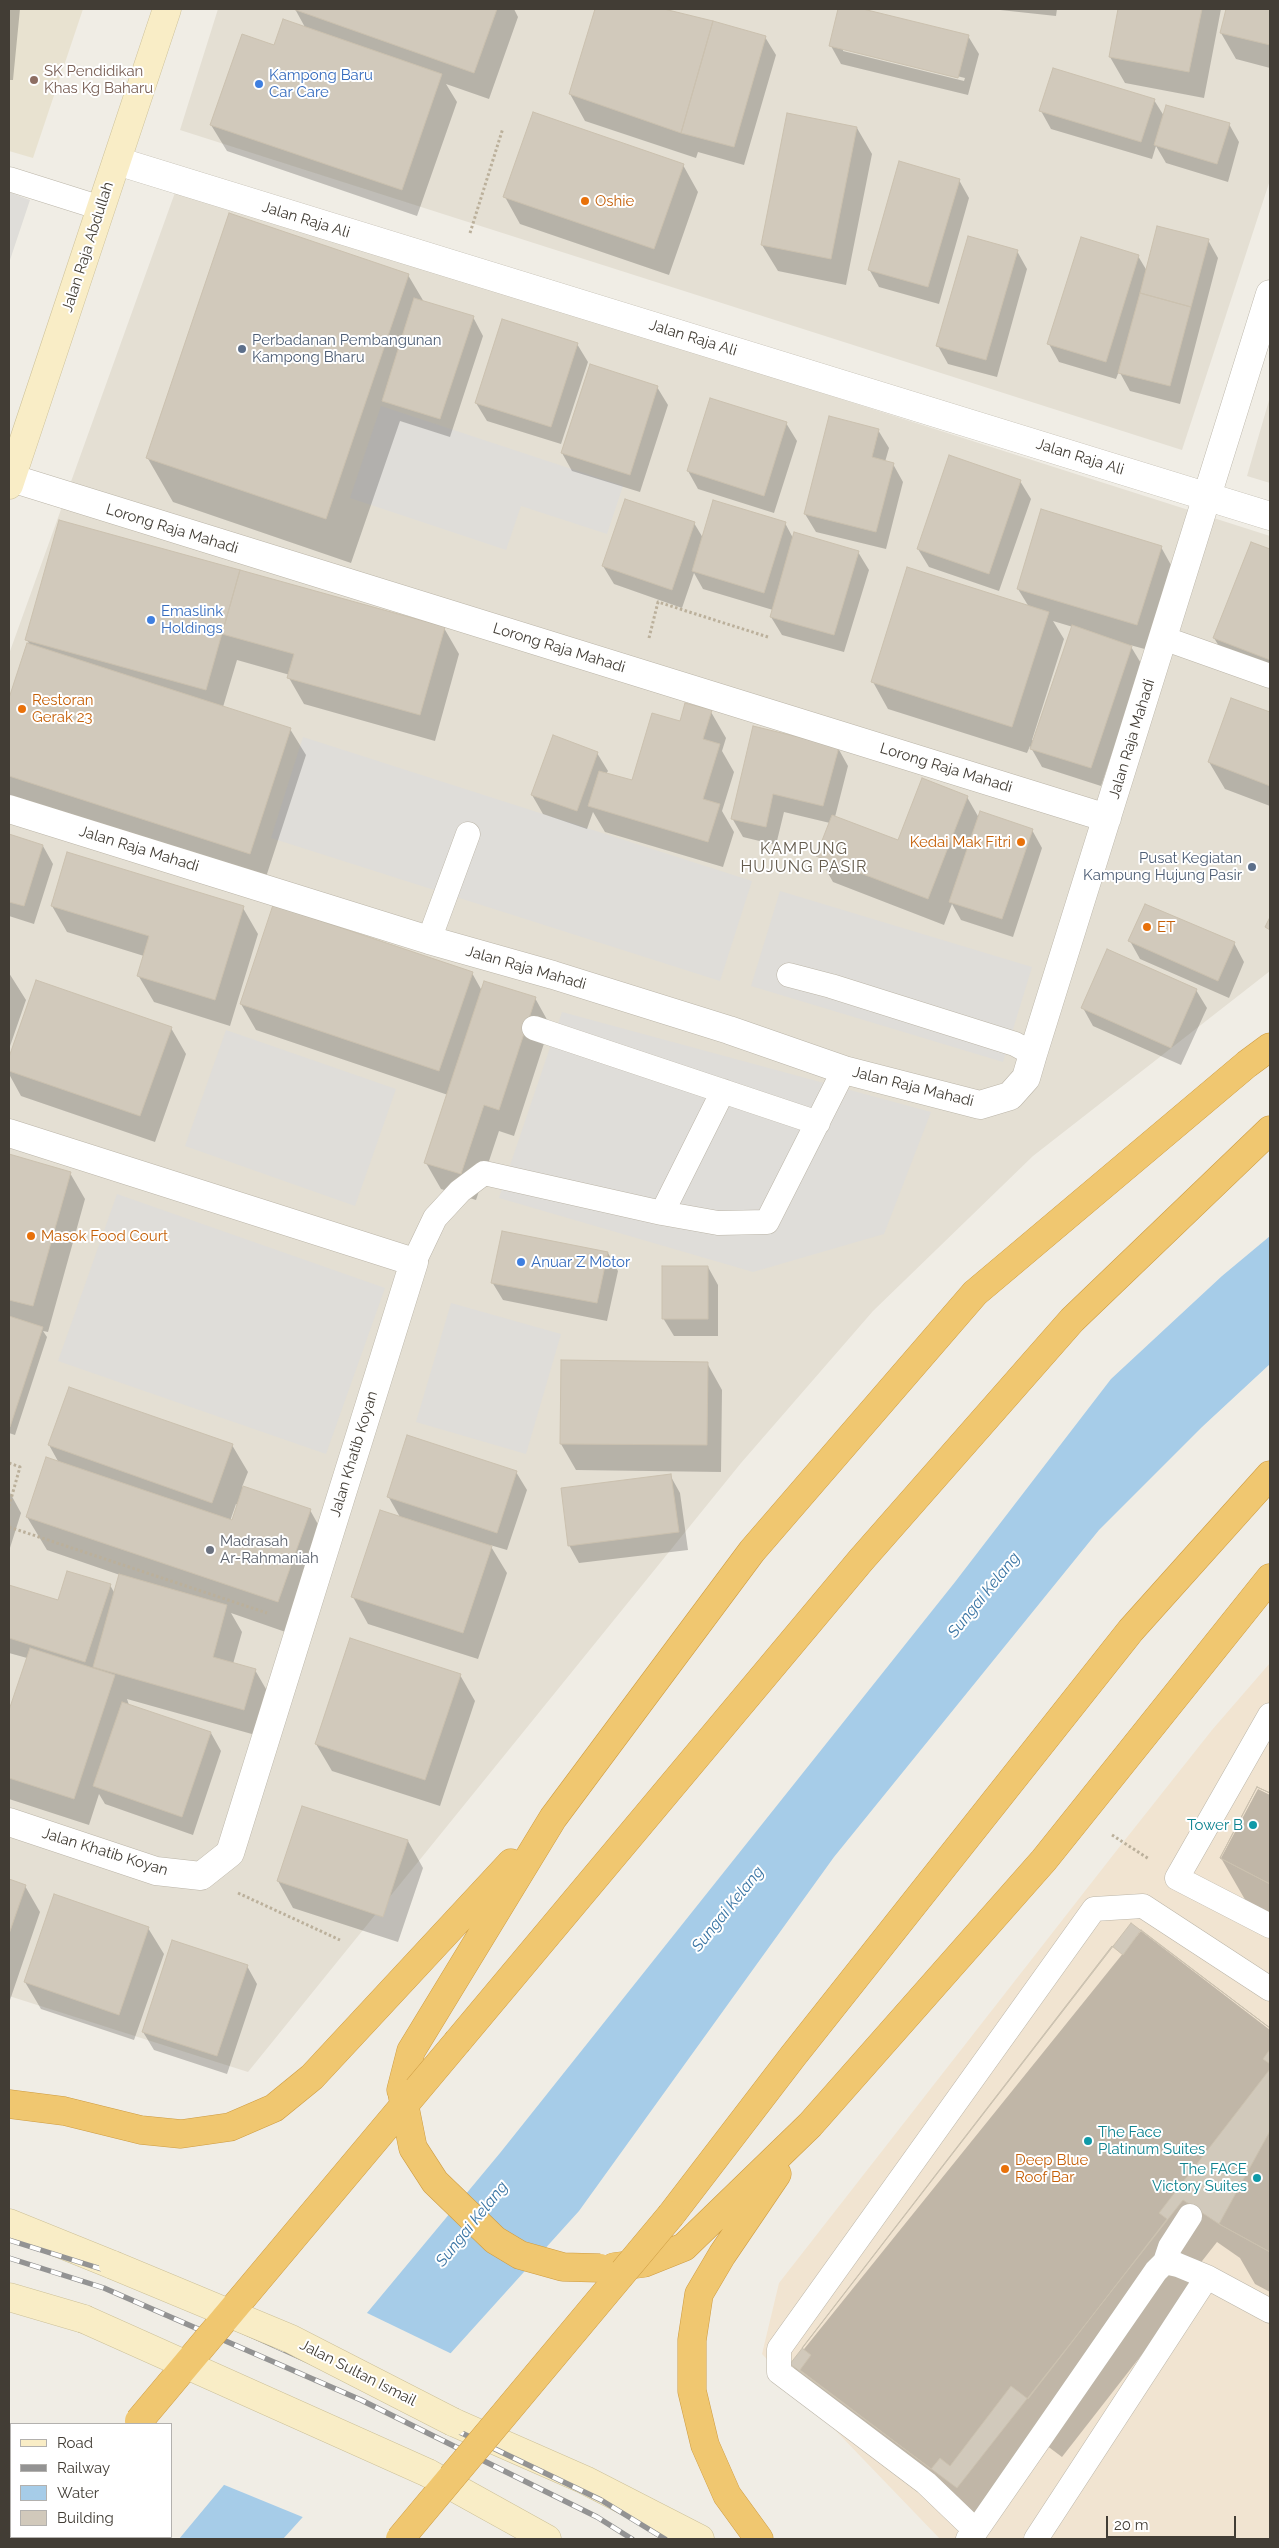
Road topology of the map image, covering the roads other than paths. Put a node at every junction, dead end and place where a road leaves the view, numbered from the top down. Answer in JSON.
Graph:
{"nodes":[{"id":1,"x":167,"y":9,"type":"edge"},
{"id":2,"x":116,"y":161,"type":"junction"},
{"id":3,"x":9,"y":179,"type":"edge"},
{"id":4,"x":101,"y":208,"type":"junction"},
{"id":5,"x":1270,"y":294,"type":"edge"},
{"id":6,"x":10,"y":482,"type":"edge"},
{"id":7,"x":1207,"y":496,"type":"junction"},
{"id":8,"x":1270,"y":516,"type":"edge"},
{"id":9,"x":1163,"y":638,"type":"junction"},
{"id":10,"x":1270,"y":676,"type":"edge"},
{"id":11,"x":9,"y":809,"type":"edge"},
{"id":12,"x":1107,"y":818,"type":"junction"},
{"id":13,"x":468,"y":834,"type":"dead end"},
{"id":14,"x":429,"y":940,"type":"junction"},
{"id":15,"x":789,"y":975,"type":"dead end"},
{"id":16,"x":534,"y":1028,"type":"dead end"},
{"id":17,"x":1270,"y":1048,"type":"edge"},
{"id":18,"x":1034,"y":1054,"type":"junction"},
{"id":19,"x":844,"y":1070,"type":"junction"},
{"id":20,"x":724,"y":1091,"type":"junction"},
{"id":21,"x":818,"y":1123,"type":"junction"},
{"id":22,"x":1270,"y":1130,"type":"edge"},
{"id":23,"x":9,"y":1133,"type":"edge"},
{"id":24,"x":662,"y":1213,"type":"junction"},
{"id":25,"x":414,"y":1262,"type":"junction"},
{"id":26,"x":1270,"y":1474,"type":"edge"},
{"id":27,"x":1270,"y":1578,"type":"edge"},
{"id":28,"x":1270,"y":1715,"type":"edge"},
{"id":29,"x":553,"y":1818,"type":"junction"},
{"id":30,"x":9,"y":1822,"type":"edge"},
{"id":31,"x":1270,"y":1926,"type":"edge"},
{"id":32,"x":1270,"y":1989,"type":"edge"},
{"id":33,"x":9,"y":2104,"type":"edge"},
{"id":34,"x":810,"y":2125,"type":"junction"},
{"id":35,"x":1190,"y":2216,"type":"dead end"},
{"id":36,"x":9,"y":2223,"type":"edge"},
{"id":37,"x":1165,"y":2262,"type":"junction"},
{"id":38,"x":1207,"y":2277,"type":"junction"},
{"id":39,"x":9,"y":2297,"type":"edge"},
{"id":40,"x":1270,"y":2311,"type":"edge"},
{"id":41,"x":137,"y":2423,"type":"edge"},
{"id":42,"x":972,"y":2535,"type":"edge"},
{"id":43,"x":400,"y":2539,"type":"edge"},
{"id":44,"x":547,"y":2539,"type":"edge"},
{"id":45,"x":700,"y":2539,"type":"edge"},
{"id":46,"x":759,"y":2539,"type":"edge"},
{"id":47,"x":1036,"y":2539,"type":"edge"}],
"edges":[{"from":1,"to":2,"type":"main road","name":"Jalan Raja Abdullah"},
{"from":2,"to":4,"type":"main road","name":"Jalan Raja Abdullah"},
{"from":2,"to":7,"type":"street","name":"Jalan Raja Ali"},
{"from":3,"to":4,"type":"lane"},
{"from":4,"to":6,"type":"main road","name":"Jalan Raja Abdullah"},
{"from":5,"to":7,"type":"street","name":"Jalan Raja Mahadi"},
{"from":6,"to":12,"type":"street","name":"Lorong Raja Mahadi"},
{"from":7,"to":8,"type":"street","name":"Jalan Raja Ali"},
{"from":7,"to":9,"type":"street","name":"Jalan Raja Mahadi"},
{"from":9,"to":10,"type":"lane"},
{"from":9,"to":12,"type":"street","name":"Jalan Raja Mahadi"},
{"from":11,"to":14,"type":"street","name":"Jalan Raja Mahadi"},
{"from":12,"to":18,"type":"street","name":"Jalan Raja Mahadi"},
{"from":13,"to":14,"type":"lane"},
{"from":14,"to":19,"type":"street","name":"Jalan Raja Mahadi"},
{"from":15,"to":18,"type":"lane"},
{"from":16,"to":20,"type":"lane"},
{"from":17,"to":29,"type":"highway"},
{"from":18,"to":19,"type":"street","name":"Jalan Raja Mahadi"},
{"from":19,"to":21,"type":"lane"},
{"from":20,"to":21,"type":"lane"},
{"from":20,"to":24,"type":"lane"},
{"from":21,"to":24,"type":"lane"},
{"from":22,"to":41,"type":"highway","bridge":true},
{"from":23,"to":25,"type":"street"},
{"from":24,"to":25,"type":"lane"},
{"from":25,"to":30,"type":"street","name":"Jalan Khatib Koyan"},
{"from":26,"to":43,"type":"highway","bridge":true},
{"from":27,"to":34,"type":"highway"},
{"from":28,"to":31,"type":"lane"},
{"from":29,"to":33,"type":"highway"},
{"from":29,"to":34,"type":"highway","bridge":true},
{"from":32,"to":42,"type":"lane"},
{"from":34,"to":46,"type":"highway"},
{"from":35,"to":37,"type":"lane"},
{"from":36,"to":45,"type":"main road","name":"Jalan Sultan Ismail","bridge":true},
{"from":37,"to":38,"type":"lane"},
{"from":37,"to":42,"type":"lane"},
{"from":38,"to":40,"type":"lane"},
{"from":38,"to":47,"type":"lane"},
{"from":39,"to":44,"type":"main road","bridge":true}]}
